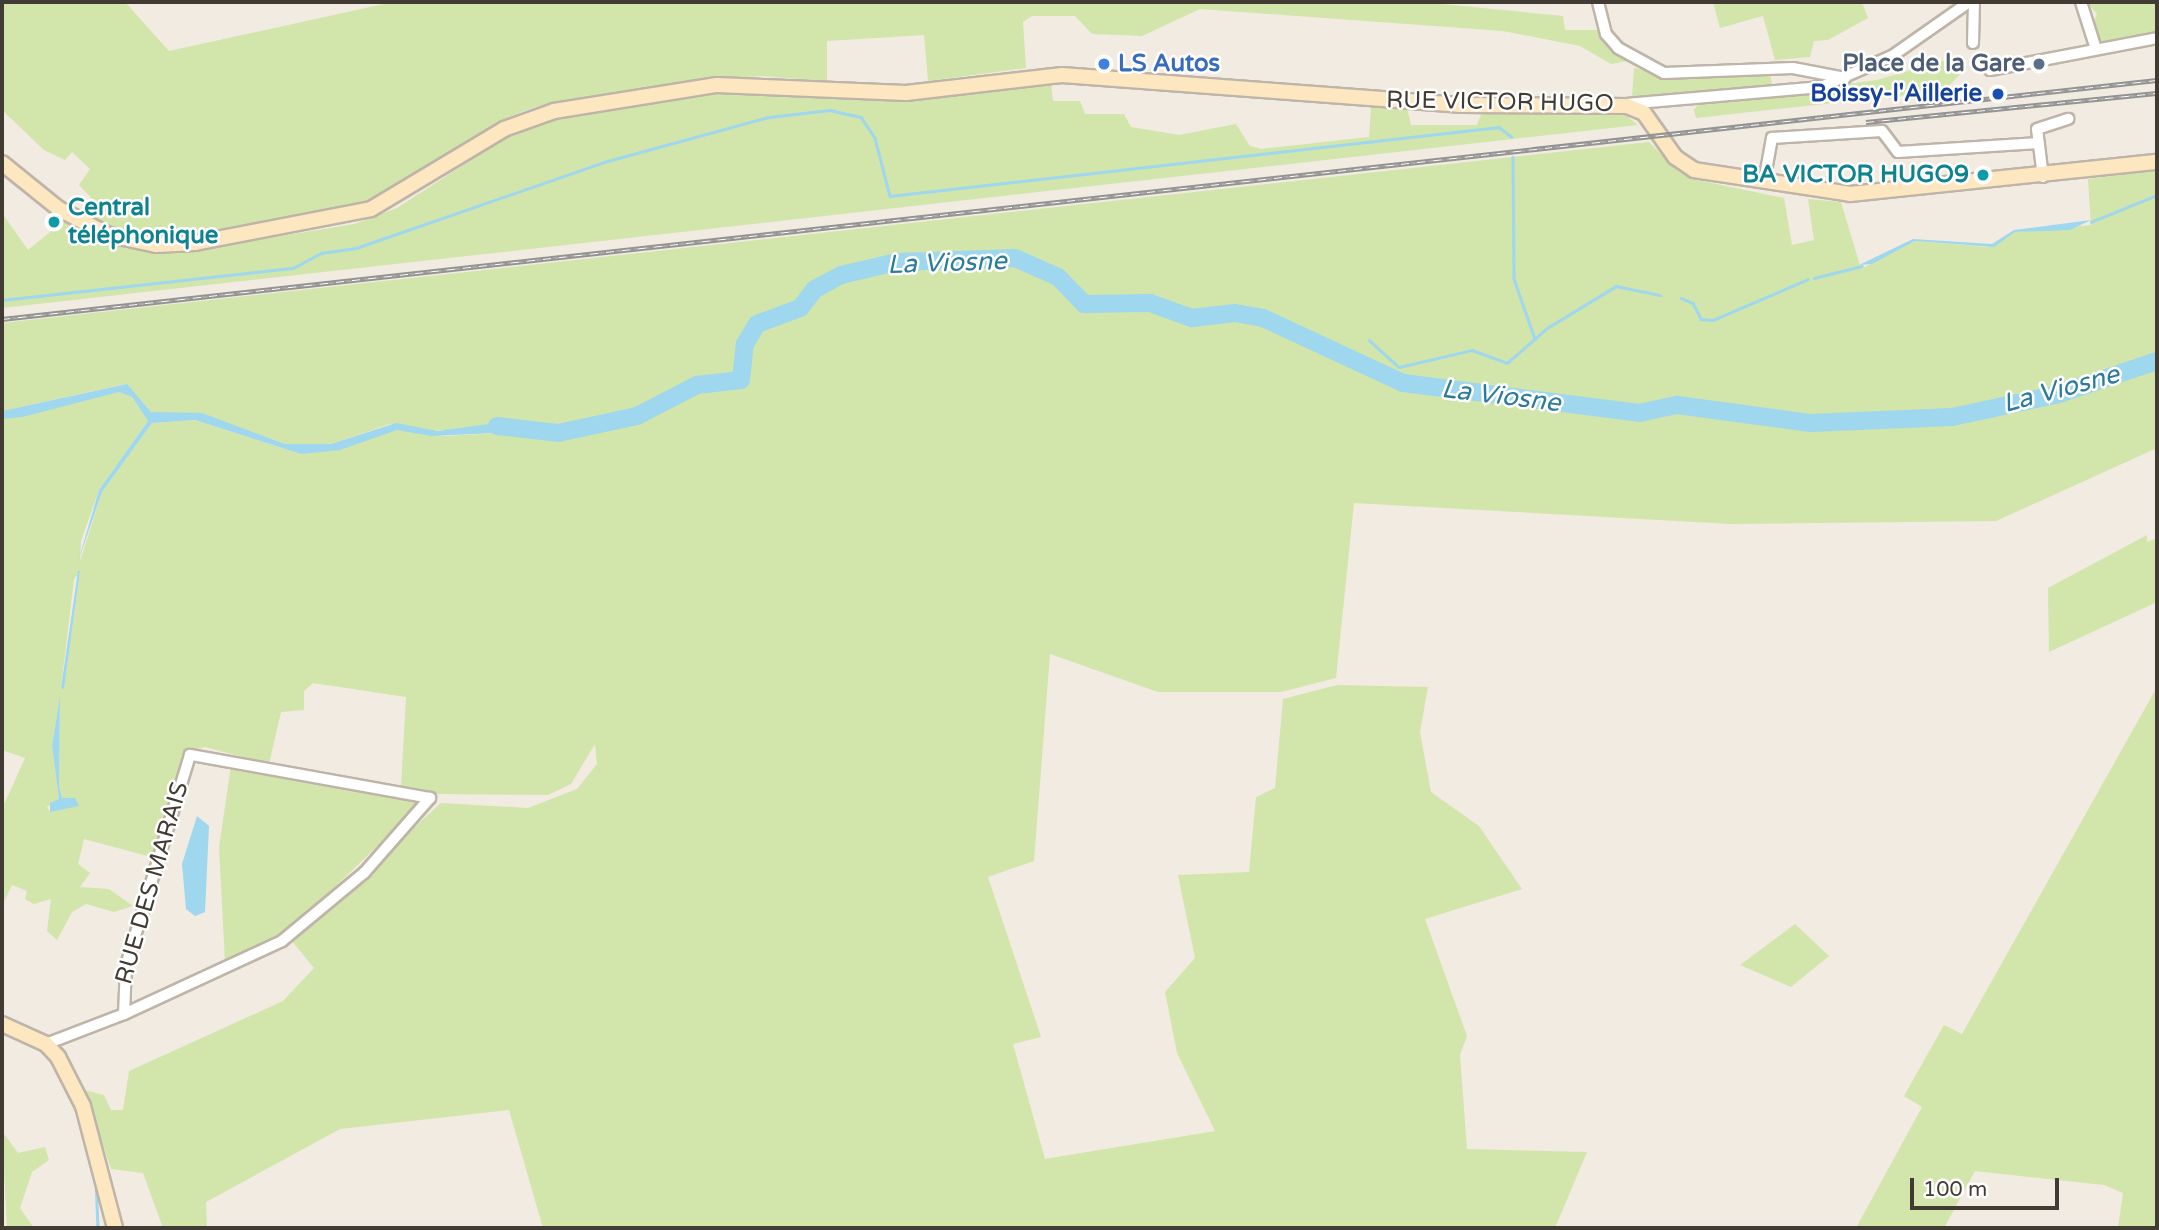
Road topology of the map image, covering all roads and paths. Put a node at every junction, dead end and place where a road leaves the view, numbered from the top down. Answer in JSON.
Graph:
{"nodes":[{"id":1,"x":1598,"y":2,"type":"edge"},
{"id":2,"x":1971,"y":2,"type":"edge"},
{"id":3,"x":2081,"y":2,"type":"edge"},
{"id":4,"x":2157,"y":38,"type":"edge"},
{"id":5,"x":1973,"y":43,"type":"dead end"},
{"id":6,"x":2096,"y":49,"type":"junction"},
{"id":7,"x":1990,"y":70,"type":"dead end"},
{"id":8,"x":1846,"y":78,"type":"junction"},
{"id":9,"x":1666,"y":102,"type":"junction"},
{"id":10,"x":1622,"y":105,"type":"junction"},
{"id":11,"x":2068,"y":119,"type":"dead end"},
{"id":12,"x":1652,"y":123,"type":"junction"},
{"id":13,"x":2039,"y":143,"type":"junction"},
{"id":14,"x":2157,"y":162,"type":"edge"},
{"id":15,"x":2,"y":163,"type":"edge"},
{"id":16,"x":2043,"y":177,"type":"junction"},
{"id":17,"x":1764,"y":182,"type":"junction"},
{"id":18,"x":124,"y":1014,"type":"junction"},
{"id":19,"x":2,"y":1024,"type":"edge"},
{"id":20,"x":46,"y":1044,"type":"junction"},
{"id":21,"x":114,"y":1228,"type":"edge"}],
"edges":[{"from":1,"to":8,"type":"street"},
{"from":2,"to":5,"type":"street"},
{"from":2,"to":8,"type":"street"},
{"from":3,"to":6,"type":"street"},
{"from":4,"to":6,"type":"street"},
{"from":6,"to":7,"type":"street"},
{"from":8,"to":9,"type":"street"},
{"from":9,"to":10,"type":"street"},
{"from":9,"to":12,"type":"street"},
{"from":10,"to":12,"type":"main road","name":"RUE VICTOR HUGO"},
{"from":10,"to":15,"type":"main road","name":"RUE VICTOR HUGO"},
{"from":11,"to":13,"type":"street"},
{"from":12,"to":17,"type":"main road","name":"RUE VICTOR HUGO"},
{"from":13,"to":16,"type":"street"},
{"from":13,"to":17,"type":"street"},
{"from":14,"to":16,"type":"main road","name":"RUE VICTOR HUGO"},
{"from":16,"to":17,"type":"main road","name":"RUE VICTOR HUGO"},
{"from":18,"to":18,"type":"street","name":"RUE DES MARAIS"},
{"from":18,"to":20,"type":"street"},
{"from":19,"to":20,"type":"main road"},
{"from":20,"to":21,"type":"main road"}]}
